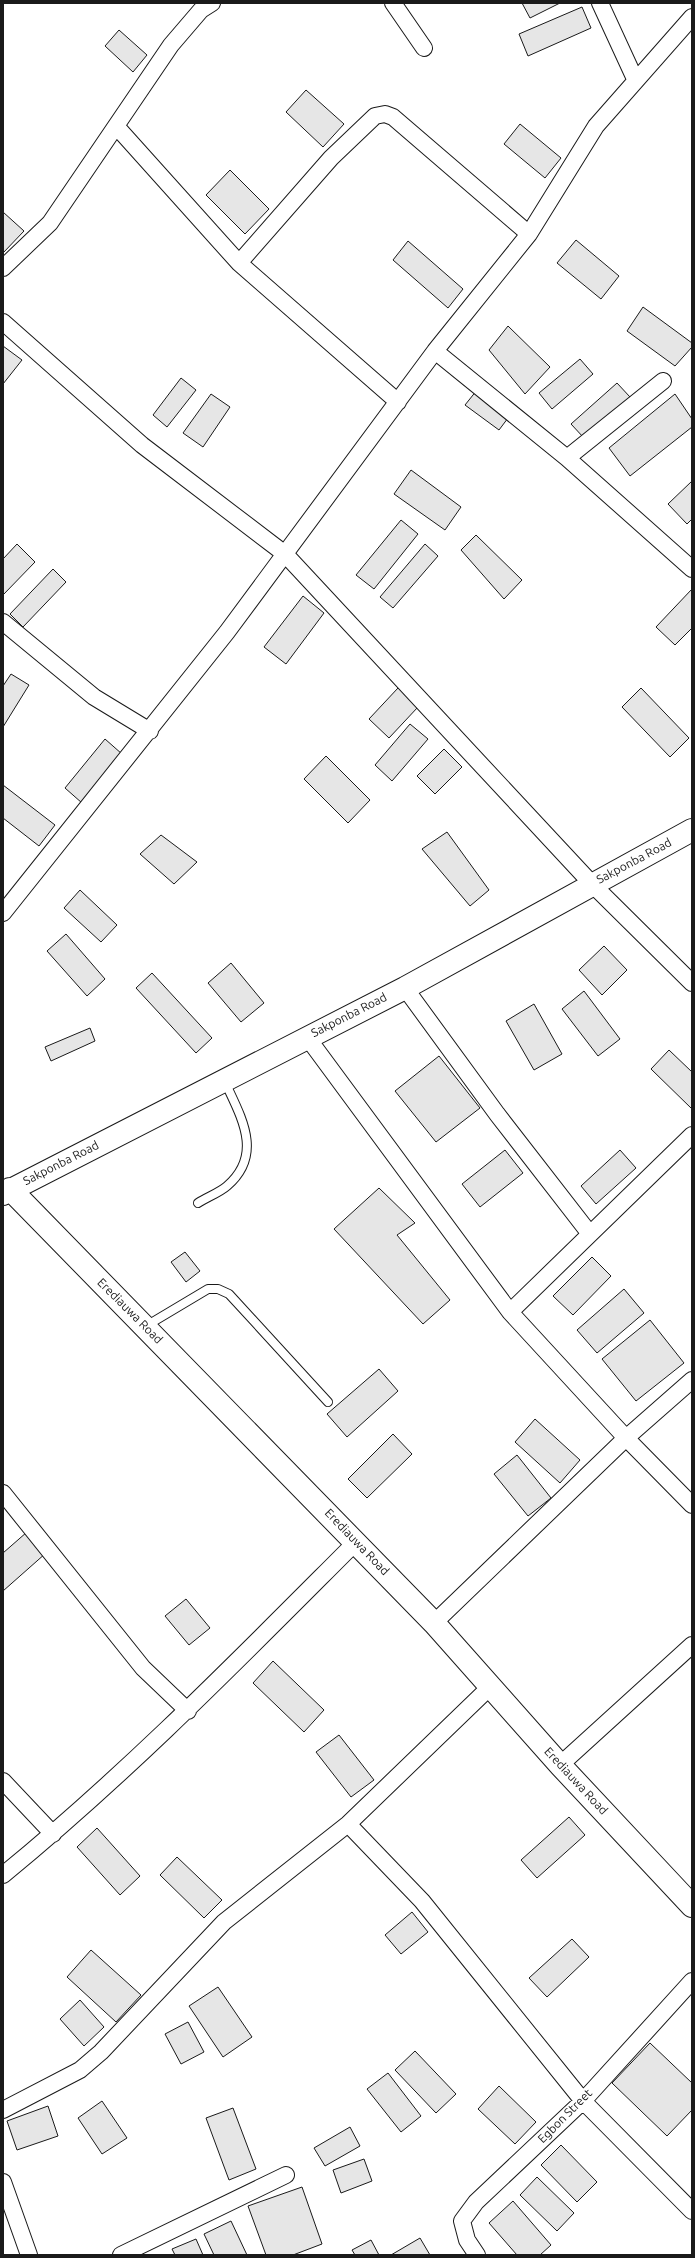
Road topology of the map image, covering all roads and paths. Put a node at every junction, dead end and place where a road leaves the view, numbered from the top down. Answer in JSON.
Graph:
{"nodes":[{"id":1,"x":212,"y":3,"type":"edge"},
{"id":2,"x":393,"y":3,"type":"edge"},
{"id":3,"x":600,"y":3,"type":"edge"},
{"id":4,"x":692,"y":17,"type":"edge"},
{"id":5,"x":424,"y":48,"type":"dead end"},
{"id":6,"x":635,"y":79,"type":"junction"},
{"id":7,"x":116,"y":126,"type":"junction"},
{"id":8,"x":529,"y":234,"type":"junction"},
{"id":9,"x":239,"y":263,"type":"junction"},
{"id":10,"x":3,"y":268,"type":"edge"},
{"id":11,"x":3,"y":322,"type":"edge"},
{"id":12,"x":435,"y":351,"type":"junction"},
{"id":13,"x":663,"y":381,"type":"dead end"},
{"id":14,"x":398,"y":402,"type":"junction"},
{"id":15,"x":567,"y":458,"type":"junction"},
{"id":16,"x":286,"y":554,"type":"junction"},
{"id":17,"x":692,"y":569,"type":"edge"},
{"id":18,"x":3,"y":622,"type":"edge"},
{"id":19,"x":150,"y":731,"type":"junction"},
{"id":20,"x":692,"y":830,"type":"edge"},
{"id":21,"x":592,"y":884,"type":"junction"},
{"id":22,"x":3,"y":914,"type":"edge"},
{"id":23,"x":692,"y":983,"type":"edge"},
{"id":24,"x":405,"y":988,"type":"junction"},
{"id":25,"x":307,"y":1037,"type":"junction"},
{"id":26,"x":224,"y":1080,"type":"junction"},
{"id":27,"x":692,"y":1135,"type":"edge"},
{"id":28,"x":6,"y":1188,"type":"edge"},
{"id":29,"x":198,"y":1203,"type":"dead end"},
{"id":30,"x":590,"y":1234,"type":"junction"},
{"id":31,"x":510,"y":1312,"type":"junction"},
{"id":32,"x":145,"y":1326,"type":"junction"},
{"id":33,"x":692,"y":1380,"type":"edge"},
{"id":34,"x":328,"y":1402,"type":"dead end"},
{"id":35,"x":626,"y":1438,"type":"junction"},
{"id":36,"x":3,"y":1493,"type":"edge"},
{"id":37,"x":692,"y":1505,"type":"edge"},
{"id":38,"x":357,"y":1541,"type":"junction"},
{"id":39,"x":434,"y":1623,"type":"junction"},
{"id":40,"x":692,"y":1645,"type":"edge"},
{"id":41,"x":491,"y":1686,"type":"junction"},
{"id":42,"x":188,"y":1712,"type":"junction"},
{"id":43,"x":560,"y":1765,"type":"junction"},
{"id":44,"x":3,"y":1781,"type":"edge"},
{"id":45,"x":348,"y":1824,"type":"junction"},
{"id":46,"x":53,"y":1834,"type":"junction"},
{"id":47,"x":3,"y":1875,"type":"edge"},
{"id":48,"x":689,"y":1897,"type":"edge"},
{"id":49,"x":692,"y":1981,"type":"edge"},
{"id":50,"x":583,"y":2101,"type":"junction"},
{"id":51,"x":3,"y":2110,"type":"edge"},
{"id":52,"x":286,"y":2175,"type":"dead end"},
{"id":53,"x":3,"y":2182,"type":"edge"},
{"id":54,"x":692,"y":2211,"type":"edge"},
{"id":55,"x":29,"y":2255,"type":"edge"},
{"id":56,"x":121,"y":2255,"type":"edge"},
{"id":57,"x":477,"y":2255,"type":"edge"}],
"edges":[{"from":1,"to":7,"type":"street"},
{"from":2,"to":5,"type":"street"},
{"from":3,"to":6,"type":"street"},
{"from":4,"to":6,"type":"street"},
{"from":6,"to":8,"type":"street"},
{"from":7,"to":9,"type":"street"},
{"from":7,"to":10,"type":"street"},
{"from":8,"to":9,"type":"street"},
{"from":8,"to":12,"type":"street"},
{"from":9,"to":14,"type":"street"},
{"from":11,"to":16,"type":"street"},
{"from":12,"to":14,"type":"street"},
{"from":12,"to":15,"type":"street"},
{"from":13,"to":15,"type":"street"},
{"from":14,"to":16,"type":"street"},
{"from":15,"to":17,"type":"street"},
{"from":16,"to":19,"type":"street"},
{"from":16,"to":21,"type":"street"},
{"from":18,"to":19,"type":"street"},
{"from":19,"to":22,"type":"street"},
{"from":20,"to":21,"type":"street","name":"Sakponba Road"},
{"from":21,"to":23,"type":"street"},
{"from":21,"to":24,"type":"street","name":"Sakponba Road"},
{"from":24,"to":25,"type":"street","name":"Sakponba Road"},
{"from":24,"to":30,"type":"street"},
{"from":25,"to":26,"type":"street","name":"Sakponba Road"},
{"from":25,"to":31,"type":"street"},
{"from":26,"to":28,"type":"street","name":"Sakponba Road"},
{"from":26,"to":29,"type":"lane"},
{"from":27,"to":30,"type":"street"},
{"from":28,"to":32,"type":"street","name":"Erediauwa Road"},
{"from":30,"to":31,"type":"street"},
{"from":31,"to":35,"type":"street"},
{"from":32,"to":34,"type":"lane"},
{"from":32,"to":38,"type":"street","name":"Erediauwa Road"},
{"from":33,"to":35,"type":"street"},
{"from":35,"to":37,"type":"street"},
{"from":35,"to":39,"type":"street"},
{"from":36,"to":42,"type":"street"},
{"from":38,"to":39,"type":"street","name":"Erediauwa Road"},
{"from":38,"to":42,"type":"street"},
{"from":39,"to":41,"type":"street","name":"Erediauwa Road"},
{"from":40,"to":43,"type":"street"},
{"from":41,"to":43,"type":"street","name":"Erediauwa Road"},
{"from":41,"to":45,"type":"street"},
{"from":42,"to":46,"type":"street"},
{"from":43,"to":48,"type":"street","name":"Erediauwa Road"},
{"from":44,"to":46,"type":"street"},
{"from":45,"to":50,"type":"street"},
{"from":45,"to":51,"type":"street"},
{"from":46,"to":47,"type":"street"},
{"from":49,"to":50,"type":"street","name":"Egbon Street"},
{"from":50,"to":54,"type":"street"},
{"from":50,"to":57,"type":"street","name":"Egbon Street"},
{"from":52,"to":56,"type":"street"},
{"from":53,"to":55,"type":"street"}]}
